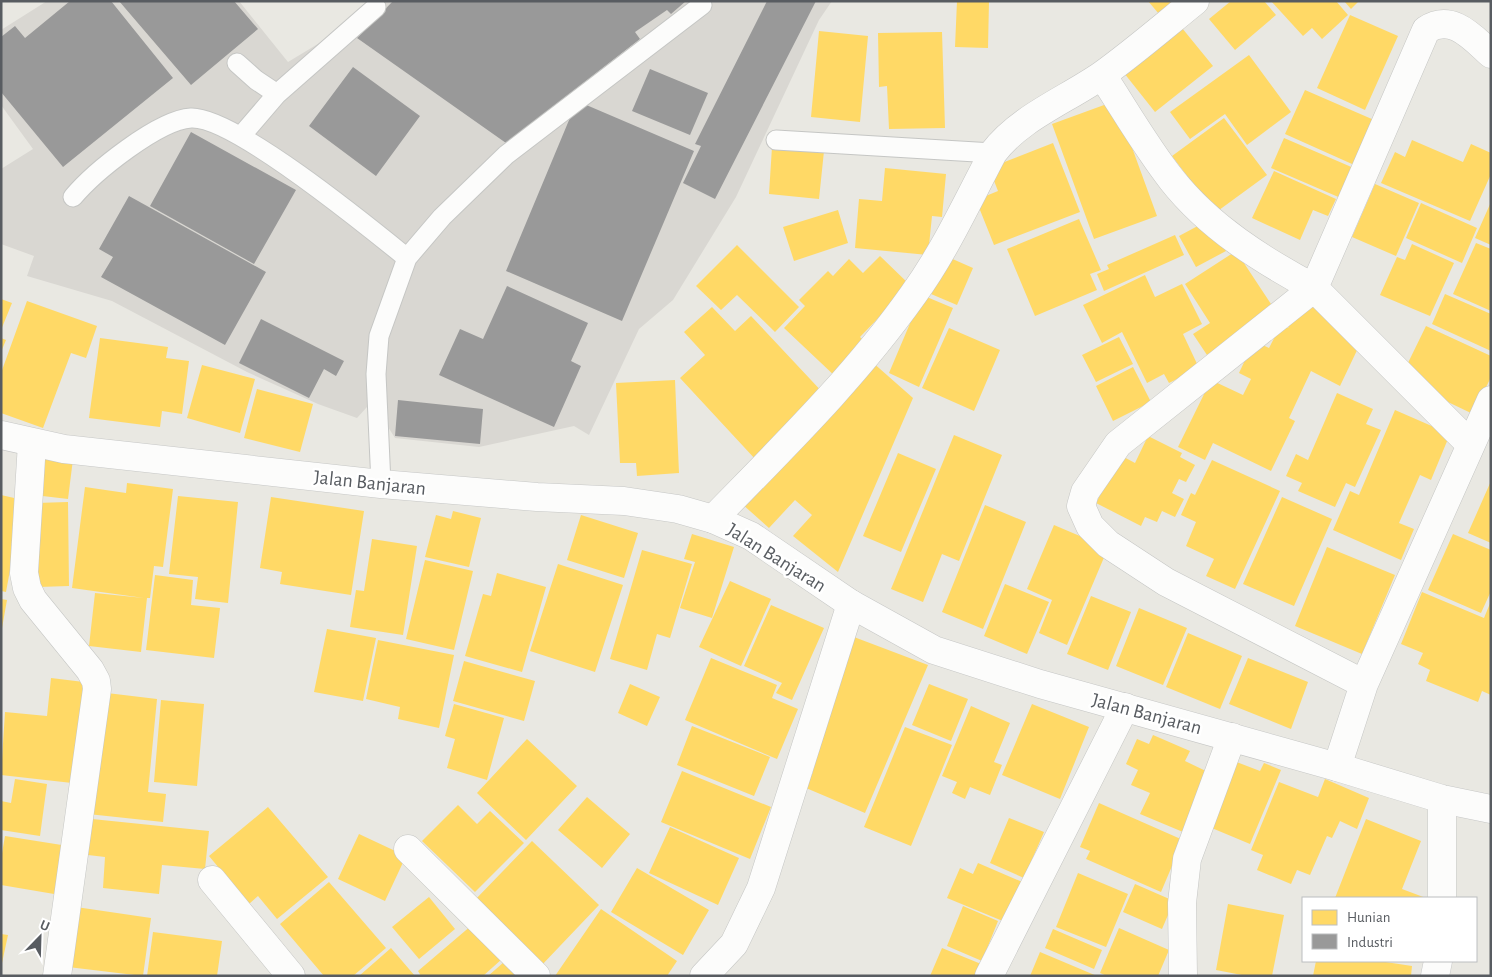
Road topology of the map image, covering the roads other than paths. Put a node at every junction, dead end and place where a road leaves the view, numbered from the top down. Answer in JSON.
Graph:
{"nodes":[{"id":1,"x":1195,"y":1,"type":"edge"},
{"id":2,"x":702,"y":5,"type":"dead end"},
{"id":3,"x":376,"y":7,"type":"dead end"},
{"id":4,"x":1491,"y":54,"type":"edge"},
{"id":5,"x":237,"y":63,"type":"dead end"},
{"id":6,"x":1102,"y":75,"type":"junction"},
{"id":7,"x":277,"y":94,"type":"junction"},
{"id":8,"x":242,"y":136,"type":"junction"},
{"id":9,"x":776,"y":140,"type":"dead end"},
{"id":10,"x":993,"y":153,"type":"junction"},
{"id":11,"x":73,"y":197,"type":"dead end"},
{"id":12,"x":407,"y":258,"type":"junction"},
{"id":13,"x":1314,"y":288,"type":"junction"},
{"id":14,"x":1491,"y":400,"type":"edge"},
{"id":15,"x":1,"y":435,"type":"edge"},
{"id":16,"x":32,"y":443,"type":"junction"},
{"id":17,"x":1470,"y":444,"type":"junction"},
{"id":18,"x":381,"y":484,"type":"junction"},
{"id":19,"x":713,"y":519,"type":"junction"},
{"id":20,"x":851,"y":604,"type":"junction"},
{"id":21,"x":1364,"y":684,"type":"junction"},
{"id":22,"x":1125,"y":707,"type":"junction"},
{"id":23,"x":1232,"y":737,"type":"junction"},
{"id":24,"x":1337,"y":767,"type":"junction"},
{"id":25,"x":1442,"y":799,"type":"junction"},
{"id":26,"x":1491,"y":809,"type":"edge"},
{"id":27,"x":408,"y":849,"type":"dead end"},
{"id":28,"x":212,"y":880,"type":"dead end"},
{"id":29,"x":1442,"y":897,"type":"edge"},
{"id":30,"x":1438,"y":962,"type":"edge"},
{"id":31,"x":57,"y":976,"type":"edge"},
{"id":32,"x":291,"y":976,"type":"edge"},
{"id":33,"x":536,"y":976,"type":"edge"},
{"id":34,"x":704,"y":976,"type":"edge"},
{"id":35,"x":989,"y":976,"type":"edge"},
{"id":36,"x":1183,"y":976,"type":"edge"},
{"id":37,"x":1435,"y":976,"type":"edge"}],
"edges":[{"from":1,"to":6,"type":"street"},
{"from":2,"to":12,"type":"lane"},
{"from":3,"to":7,"type":"lane"},
{"from":4,"to":13,"type":"street"},
{"from":5,"to":7,"type":"lane"},
{"from":6,"to":10,"type":"street"},
{"from":6,"to":13,"type":"street"},
{"from":7,"to":8,"type":"lane"},
{"from":8,"to":11,"type":"lane"},
{"from":8,"to":12,"type":"lane"},
{"from":9,"to":10,"type":"lane"},
{"from":10,"to":19,"type":"street"},
{"from":12,"to":18,"type":"lane"},
{"from":13,"to":17,"type":"street"},
{"from":13,"to":21,"type":"street"},
{"from":14,"to":17,"type":"street"},
{"from":15,"to":16,"type":"street","name":"Jalan Banjaran"},
{"from":16,"to":18,"type":"street","name":"Jalan Banjaran"},
{"from":16,"to":31,"type":"street"},
{"from":17,"to":21,"type":"street"},
{"from":18,"to":19,"type":"street","name":"Jalan Banjaran"},
{"from":19,"to":20,"type":"street","name":"Jalan Banjaran"},
{"from":20,"to":22,"type":"street","name":"Jalan Banjaran"},
{"from":20,"to":34,"type":"street"},
{"from":21,"to":24,"type":"street"},
{"from":22,"to":23,"type":"street","name":"Jalan Banjaran"},
{"from":22,"to":35,"type":"street"},
{"from":23,"to":24,"type":"street","name":"Jalan Banjaran"},
{"from":23,"to":36,"type":"street"},
{"from":24,"to":25,"type":"street","name":"Jalan Banjaran"},
{"from":25,"to":26,"type":"street","name":"Jalan Banjaran"},
{"from":25,"to":29,"type":"street"},
{"from":27,"to":33,"type":"street"},
{"from":28,"to":32,"type":"street"},
{"from":30,"to":37,"type":"street"}]}
